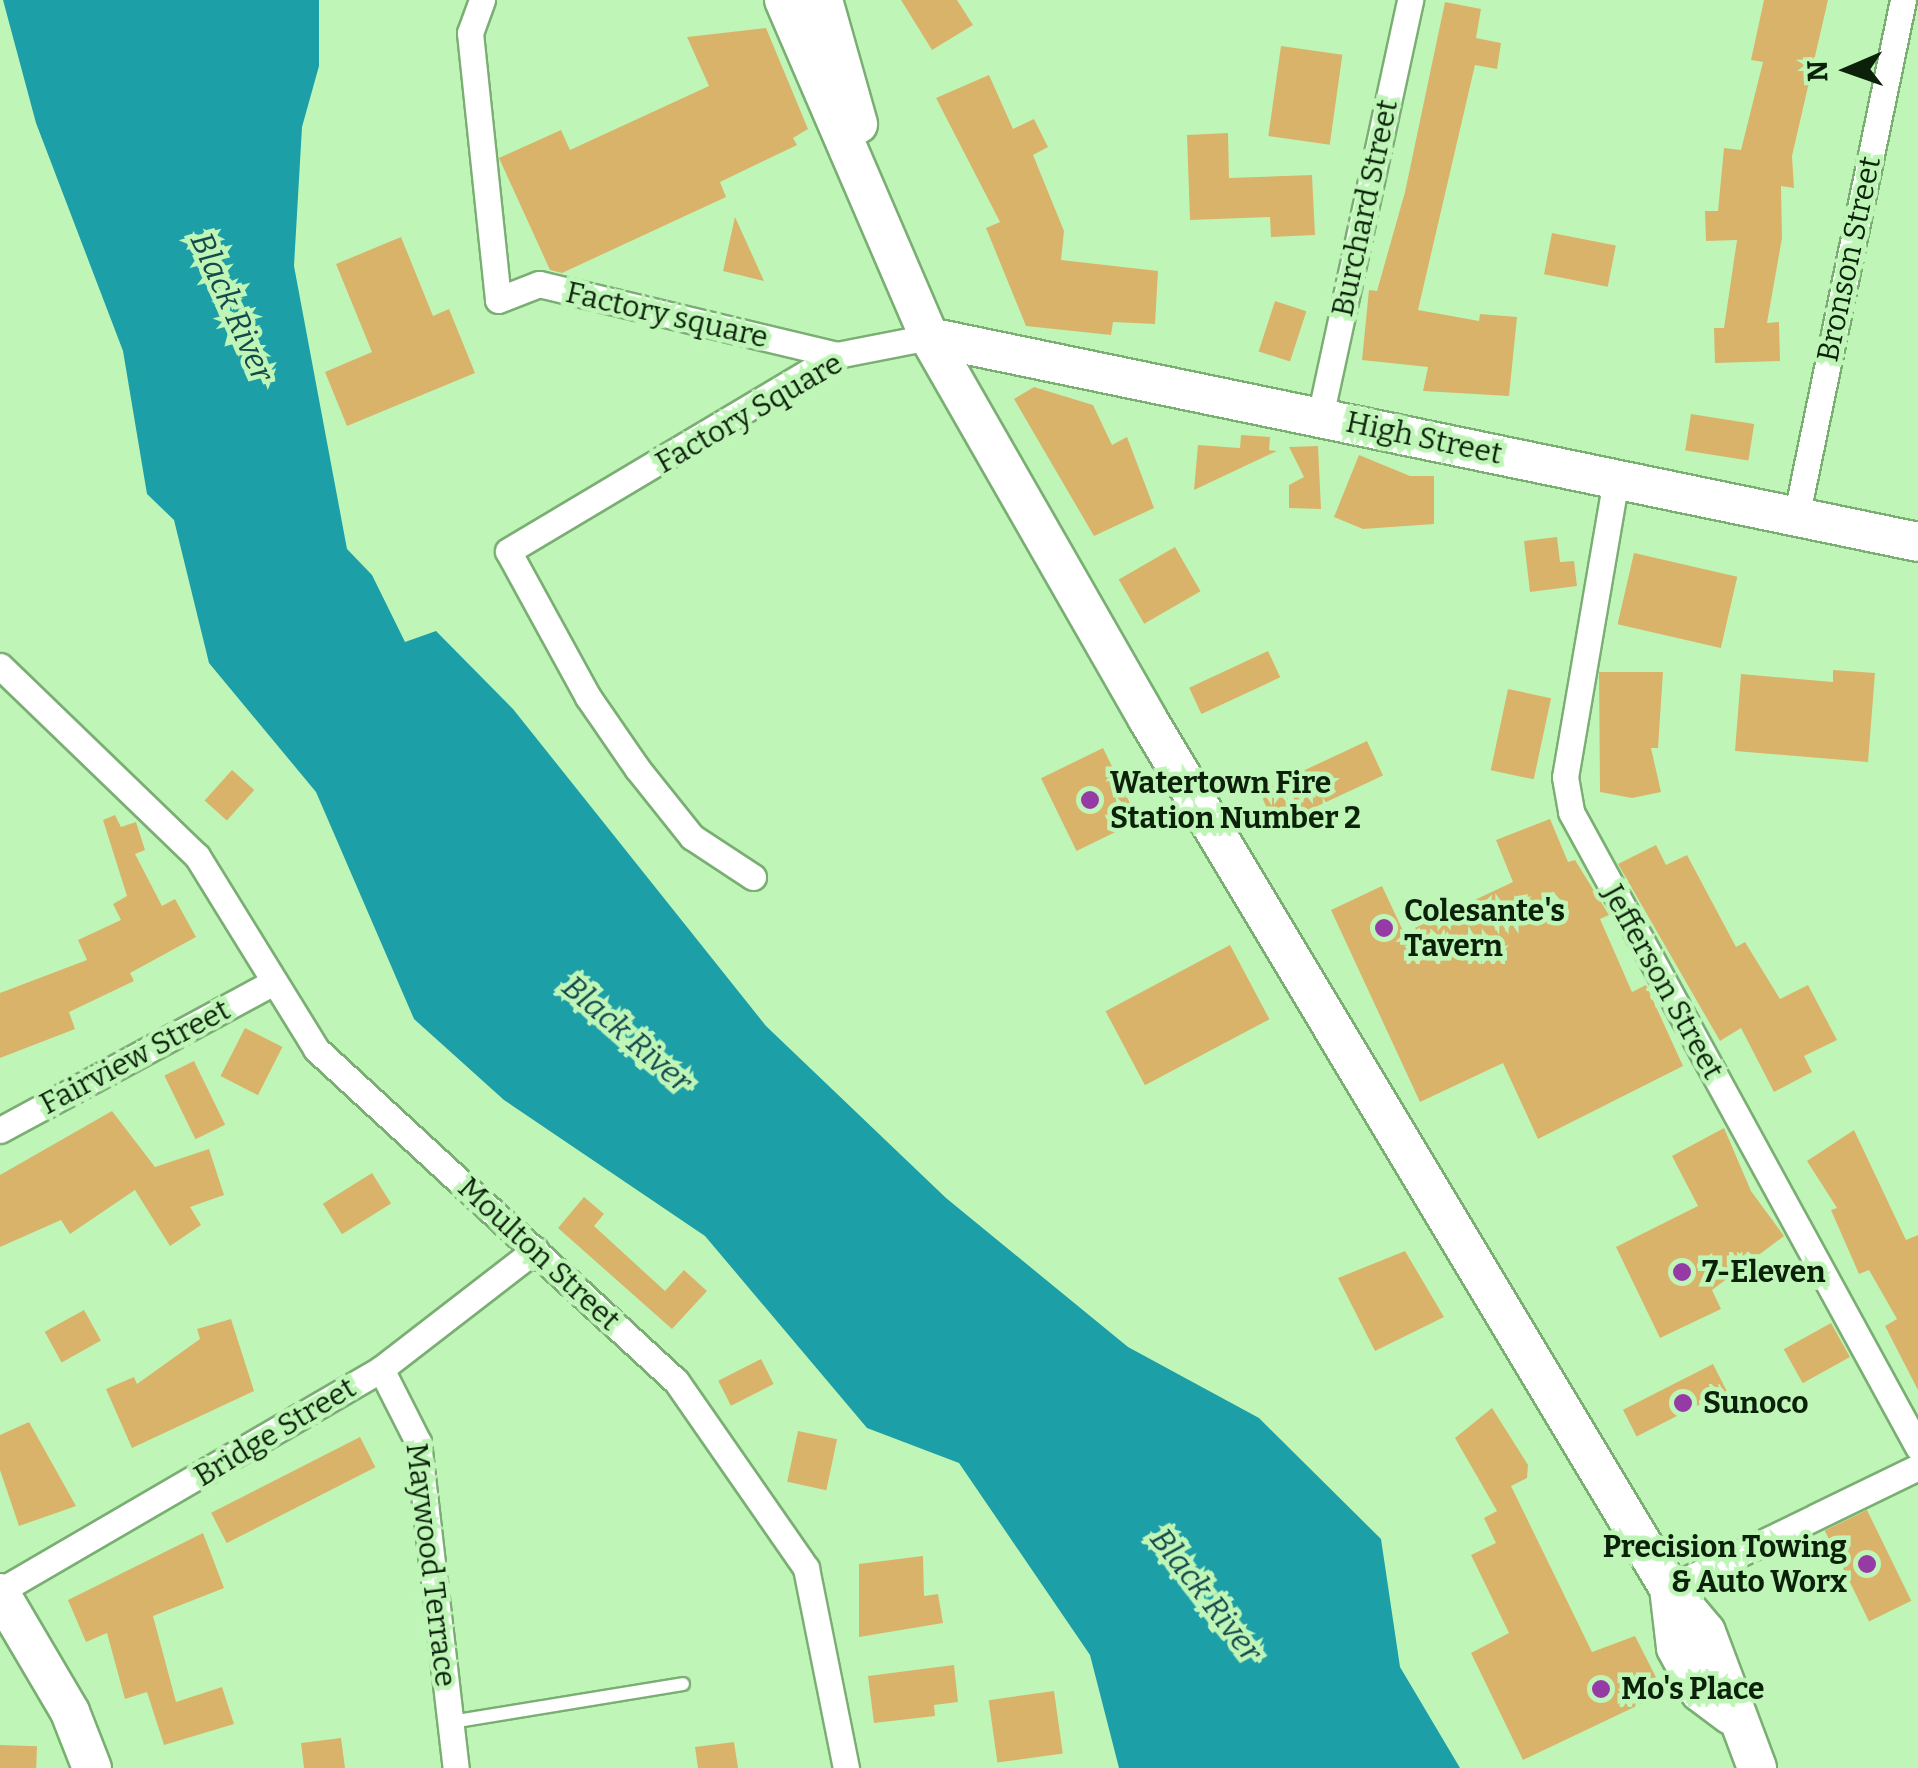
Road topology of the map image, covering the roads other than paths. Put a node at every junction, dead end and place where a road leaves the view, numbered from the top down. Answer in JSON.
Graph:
{"nodes":[{"id":1,"x":482,"y":0,"type":"edge"},
{"id":2,"x":784,"y":0,"type":"edge"},
{"id":3,"x":823,"y":0,"type":"edge"},
{"id":4,"x":1410,"y":0,"type":"edge"},
{"id":5,"x":1903,"y":0,"type":"edge"},
{"id":6,"x":873,"y":195,"type":"junction"},
{"id":7,"x":929,"y":337,"type":"junction"},
{"id":8,"x":837,"y":355,"type":"junction"},
{"id":9,"x":1320,"y":416,"type":"junction"},
{"id":10,"x":1616,"y":480,"type":"junction"},
{"id":11,"x":1796,"y":518,"type":"junction"},
{"id":12,"x":1918,"y":542,"type":"edge"},
{"id":13,"x":0,"y":666,"type":"edge"},
{"id":14,"x":753,"y":876,"type":"dead end"},
{"id":15,"x":270,"y":984,"type":"junction"},
{"id":16,"x":0,"y":1130,"type":"edge"},
{"id":17,"x":536,"y":1250,"type":"junction"},
{"id":18,"x":381,"y":1369,"type":"junction"},
{"id":19,"x":1918,"y":1447,"type":"edge"},
{"id":20,"x":1918,"y":1467,"type":"edge"},
{"id":21,"x":1668,"y":1588,"type":"junction"},
{"id":22,"x":0,"y":1592,"type":"edge"},
{"id":23,"x":683,"y":1684,"type":"dead end"},
{"id":24,"x":451,"y":1722,"type":"junction"},
{"id":25,"x":92,"y":1768,"type":"edge"},
{"id":26,"x":456,"y":1768,"type":"edge"},
{"id":27,"x":846,"y":1768,"type":"edge"},
{"id":28,"x":1757,"y":1768,"type":"edge"}],
"edges":[{"from":1,"to":8,"type":"street","name":"Factory square"},
{"from":2,"to":6,"type":"main road"},
{"from":3,"to":6,"type":"main road"},
{"from":4,"to":9,"type":"street","name":"Burchard Street"},
{"from":5,"to":11,"type":"street","name":"Bronson Street"},
{"from":6,"to":7,"type":"main road"},
{"from":7,"to":8,"type":"street","name":"Factory Square"},
{"from":7,"to":9,"type":"main road","name":"High Street"},
{"from":7,"to":21,"type":"main road"},
{"from":8,"to":14,"type":"street","name":"Factory Square"},
{"from":9,"to":10,"type":"main road","name":"High Street"},
{"from":10,"to":11,"type":"main road","name":"High Street"},
{"from":10,"to":19,"type":"street","name":"Jefferson Street"},
{"from":11,"to":12,"type":"main road","name":"High Street"},
{"from":13,"to":15,"type":"street","name":"Moulton Street"},
{"from":15,"to":16,"type":"street","name":"Fairview Street"},
{"from":15,"to":17,"type":"street","name":"Moulton Street"},
{"from":17,"to":18,"type":"street","name":"Bridge Street"},
{"from":17,"to":27,"type":"street","name":"Moulton Street"},
{"from":18,"to":22,"type":"street","name":"Bridge Street"},
{"from":18,"to":24,"type":"street","name":"Maywood Terrace"},
{"from":20,"to":21,"type":"street"},
{"from":21,"to":28,"type":"main road"},
{"from":22,"to":25,"type":"main road"},
{"from":23,"to":24,"type":"lane"},
{"from":24,"to":26,"type":"street","name":"Maywood Terrace"}]}
